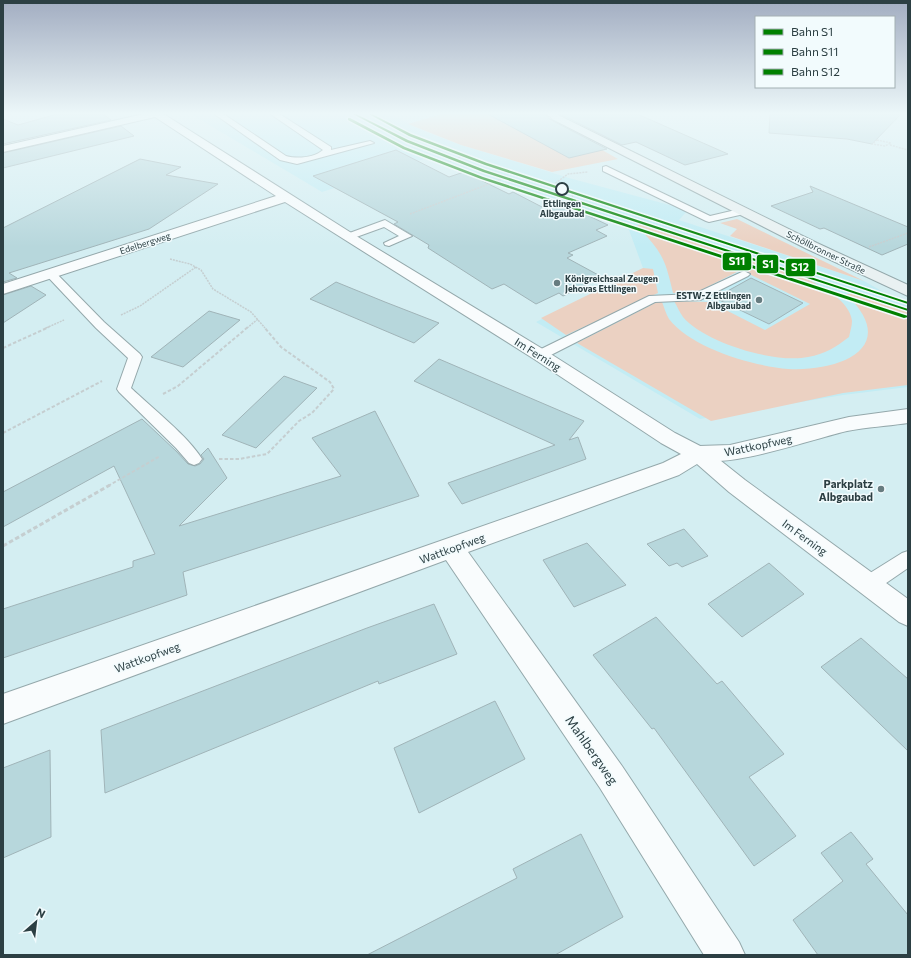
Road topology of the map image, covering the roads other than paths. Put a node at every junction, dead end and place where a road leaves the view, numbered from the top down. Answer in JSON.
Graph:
{"nodes":[{"id":1,"x":225,"y":158,"type":"edge"},
{"id":2,"x":283,"y":158,"type":"edge"},
{"id":3,"x":313,"y":158,"type":"edge"},
{"id":4,"x":637,"y":158,"type":"edge"},
{"id":5,"x":606,"y":169,"type":"road end"},
{"id":6,"x":287,"y":197,"type":"junction"},
{"id":7,"x":744,"y":211,"type":"junction"},
{"id":8,"x":348,"y":238,"type":"junction"},
{"id":9,"x":389,"y":242,"type":"dead end"},
{"id":10,"x":50,"y":273,"type":"junction"},
{"id":11,"x":744,"y":274,"type":"dead end"},
{"id":12,"x":3,"y":289,"type":"edge"},
{"id":13,"x":907,"y":289,"type":"edge"},
{"id":14,"x":540,"y":354,"type":"junction"},
{"id":15,"x":908,"y":416,"type":"edge"},
{"id":16,"x":699,"y":454,"type":"junction"},
{"id":17,"x":194,"y":459,"type":"road end"},
{"id":18,"x":451,"y":548,"type":"junction"},
{"id":19,"x":908,"y":558,"type":"edge"},
{"id":20,"x":869,"y":584,"type":"junction"},
{"id":21,"x":908,"y":614,"type":"edge"},
{"id":22,"x":3,"y":709,"type":"edge"},
{"id":23,"x":726,"y":955,"type":"edge"}],
"edges":[{"from":1,"to":6,"type":"street","name":"Im Ferning"},
{"from":2,"to":3,"type":"lane"},
{"from":4,"to":7,"type":"main road","name":"Schöllbronner Straße"},
{"from":5,"to":7,"type":"lane"},
{"from":6,"to":8,"type":"street","name":"Im Ferning"},
{"from":6,"to":10,"type":"street","name":"Edelbergweg"},
{"from":7,"to":13,"type":"main road","name":"Schöllbronner Straße"},
{"from":8,"to":9,"type":"lane"},
{"from":8,"to":14,"type":"street","name":"Im Ferning"},
{"from":10,"to":12,"type":"street","name":"Edelbergweg"},
{"from":10,"to":17,"type":"lane"},
{"from":11,"to":14,"type":"lane"},
{"from":14,"to":16,"type":"street","name":"Im Ferning"},
{"from":15,"to":16,"type":"street","name":"Wattkopfweg"},
{"from":16,"to":18,"type":"street","name":"Wattkopfweg"},
{"from":16,"to":20,"type":"street","name":"Im Ferning"},
{"from":18,"to":22,"type":"street","name":"Wattkopfweg"},
{"from":18,"to":23,"type":"street","name":"Mahlbergweg"},
{"from":19,"to":20,"type":"lane"},
{"from":20,"to":21,"type":"street","name":"Im Ferning"}]}
